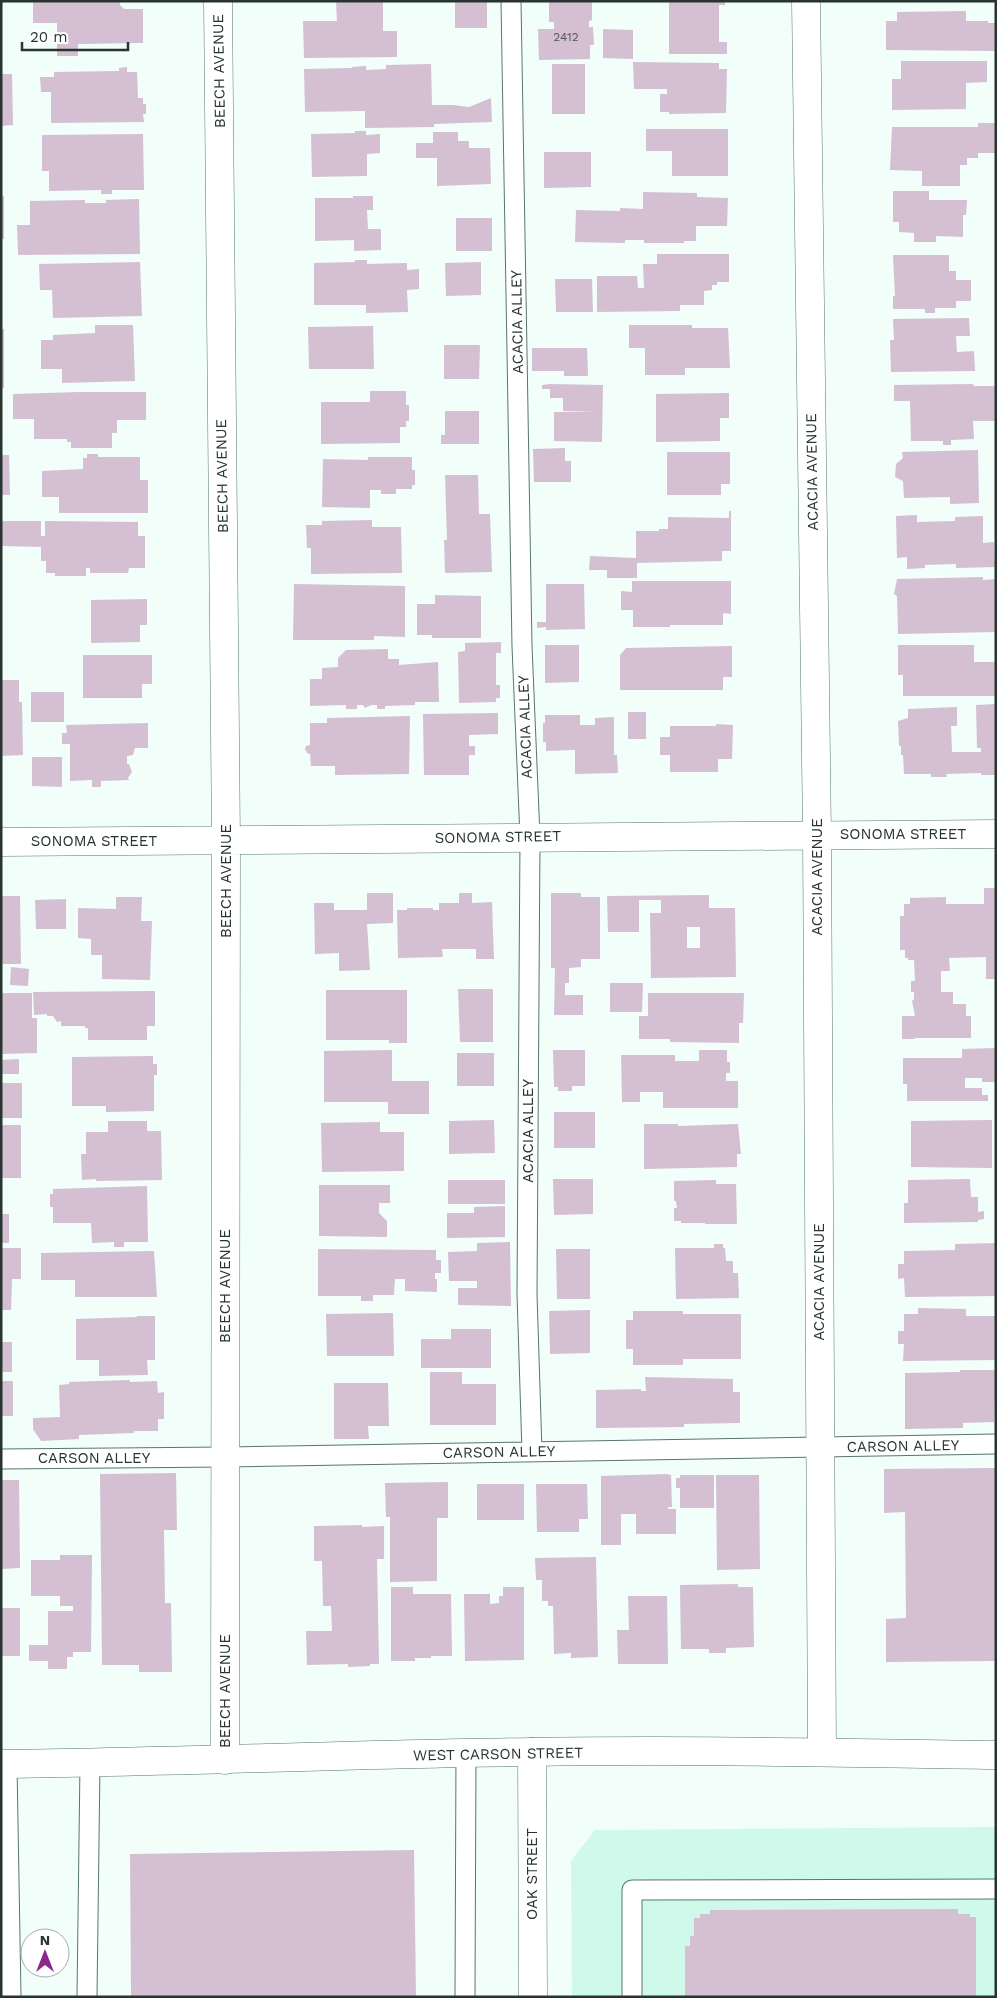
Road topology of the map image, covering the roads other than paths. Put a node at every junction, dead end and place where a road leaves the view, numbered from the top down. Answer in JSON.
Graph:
{"nodes":[{"id":1,"x":218,"y":1,"type":"edge"},
{"id":2,"x":511,"y":1,"type":"edge"},
{"id":3,"x":806,"y":1,"type":"edge"},
{"id":4,"x":817,"y":834,"type":"junction"},
{"id":5,"x":996,"y":834,"type":"edge"},
{"id":6,"x":530,"y":837,"type":"junction"},
{"id":7,"x":226,"y":840,"type":"junction"},
{"id":8,"x":1,"y":842,"type":"edge"},
{"id":9,"x":996,"y":1444,"type":"edge"},
{"id":10,"x":820,"y":1447,"type":"junction"},
{"id":11,"x":532,"y":1452,"type":"junction"},
{"id":12,"x":225,"y":1457,"type":"junction"},
{"id":13,"x":1,"y":1458,"type":"edge"},
{"id":14,"x":532,"y":1752,"type":"junction"},
{"id":15,"x":822,"y":1752,"type":"junction"},
{"id":16,"x":466,"y":1753,"type":"junction"},
{"id":17,"x":996,"y":1755,"type":"edge"},
{"id":18,"x":225,"y":1760,"type":"junction"},
{"id":19,"x":90,"y":1763,"type":"junction"},
{"id":20,"x":4,"y":1764,"type":"edge"},
{"id":21,"x":996,"y":1888,"type":"edge"},
{"id":22,"x":11,"y":1997,"type":"edge"},
{"id":23,"x":87,"y":1997,"type":"edge"},
{"id":24,"x":464,"y":1997,"type":"edge"},
{"id":25,"x":533,"y":1997,"type":"edge"},
{"id":26,"x":632,"y":1997,"type":"edge"}],
"edges":[{"from":1,"to":7,"type":"street","name":"BEECH AVENUE"},
{"from":2,"to":6,"type":"lane","name":"ACACIA ALLEY"},
{"from":3,"to":4,"type":"street","name":"ACACIA AVENUE"},
{"from":4,"to":5,"type":"street","name":"SONOMA STREET"},
{"from":4,"to":6,"type":"street","name":"SONOMA STREET"},
{"from":4,"to":10,"type":"street","name":"ACACIA AVENUE"},
{"from":6,"to":7,"type":"street","name":"SONOMA STREET"},
{"from":6,"to":11,"type":"lane","name":"ACACIA ALLEY"},
{"from":7,"to":8,"type":"street","name":"SONOMA STREET"},
{"from":7,"to":12,"type":"street","name":"BEECH AVENUE"},
{"from":9,"to":10,"type":"lane","name":"CARSON ALLEY"},
{"from":10,"to":11,"type":"lane","name":"CARSON ALLEY"},
{"from":10,"to":15,"type":"street","name":"ACACIA AVENUE"},
{"from":11,"to":12,"type":"lane","name":"CARSON ALLEY"},
{"from":12,"to":13,"type":"lane","name":"CARSON ALLEY"},
{"from":12,"to":18,"type":"street","name":"BEECH AVENUE"},
{"from":14,"to":15,"type":"street","name":"WEST CARSON STREET"},
{"from":14,"to":16,"type":"street","name":"WEST CARSON STREET"},
{"from":14,"to":25,"type":"street","name":"OAK STREET"},
{"from":15,"to":17,"type":"street","name":"WEST CARSON STREET"},
{"from":16,"to":18,"type":"street","name":"WEST CARSON STREET"},
{"from":16,"to":24,"type":"lane"},
{"from":18,"to":19,"type":"street","name":"WEST CARSON STREET"},
{"from":19,"to":20,"type":"street","name":"WEST CARSON STREET"},
{"from":19,"to":23,"type":"lane"},
{"from":20,"to":22,"type":"lane"},
{"from":21,"to":26,"type":"lane"}]}
